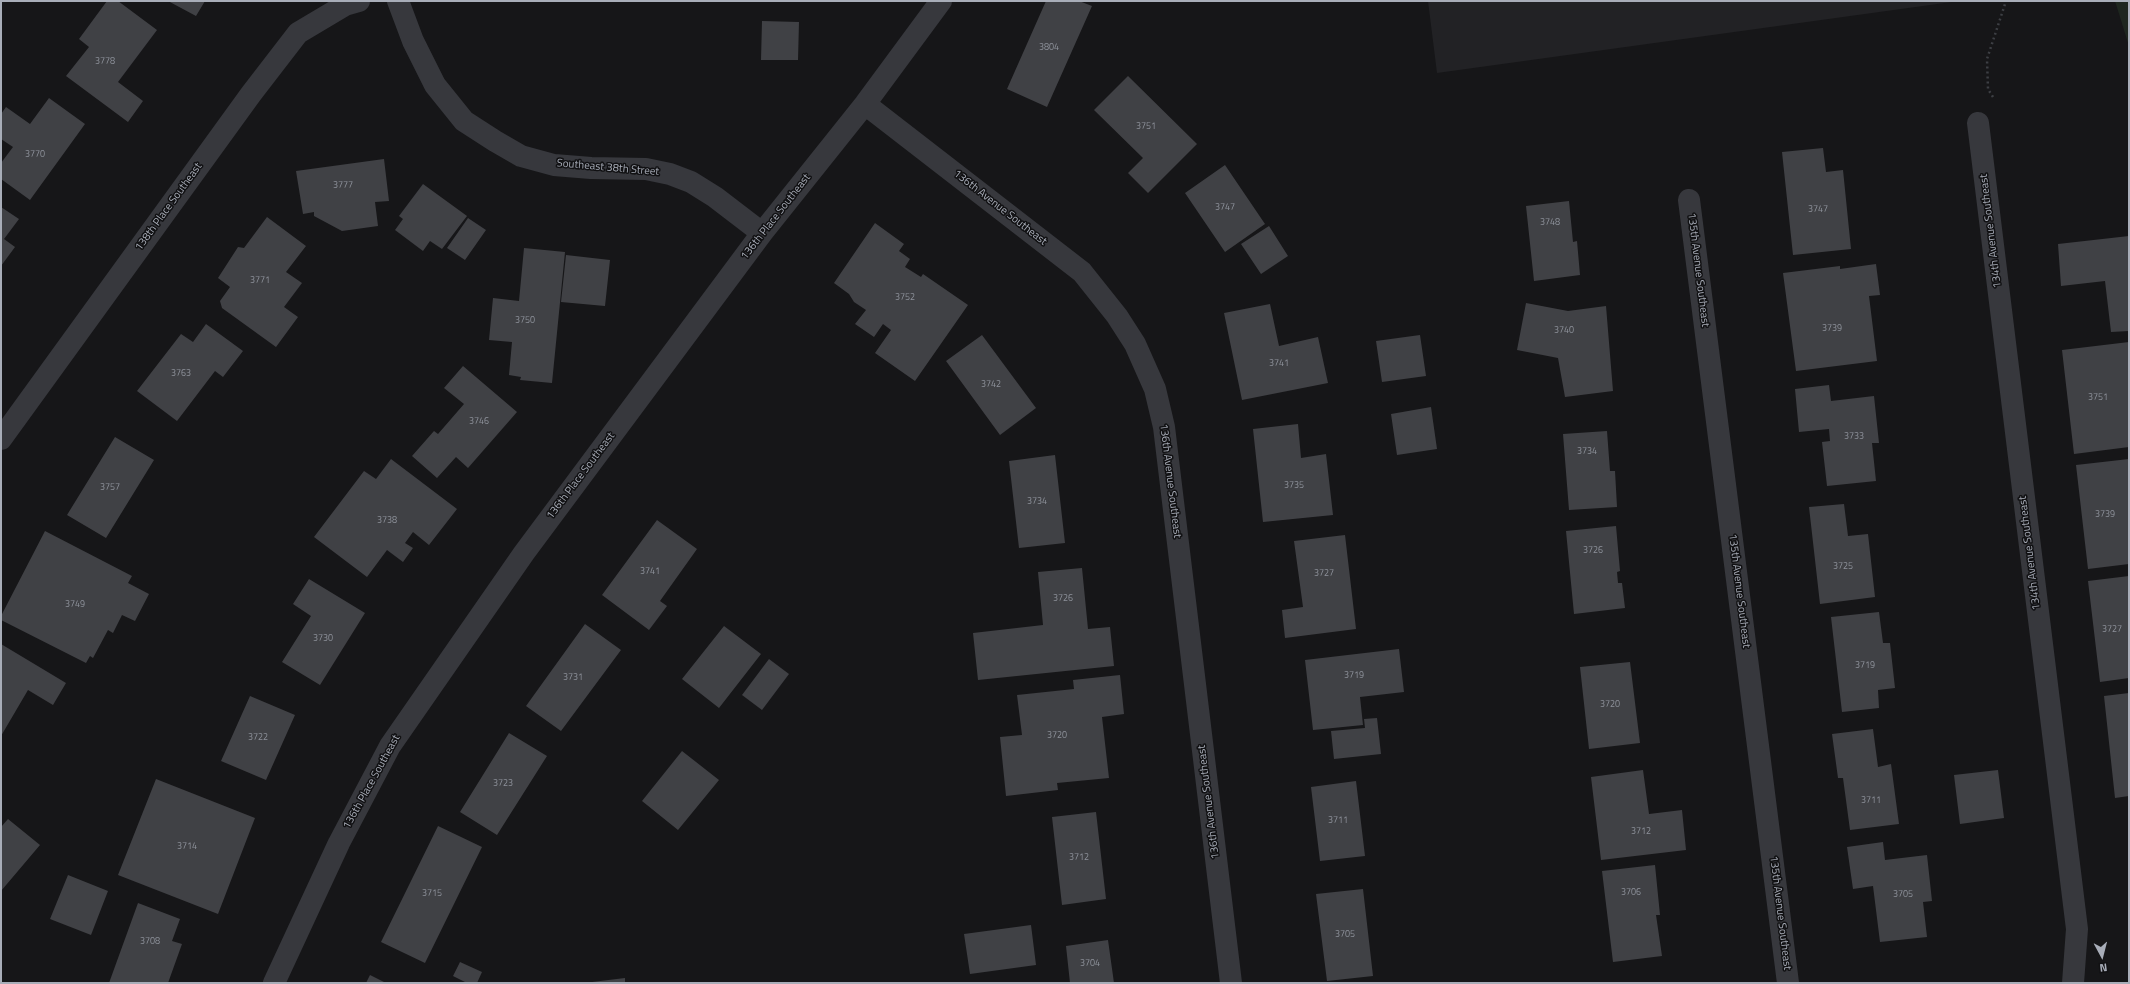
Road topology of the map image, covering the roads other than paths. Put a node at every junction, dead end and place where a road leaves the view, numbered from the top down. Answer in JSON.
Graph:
{"nodes":[{"id":1,"x":359,"y":1,"type":"edge"},
{"id":2,"x":398,"y":1,"type":"edge"},
{"id":3,"x":941,"y":1,"type":"edge"},
{"id":4,"x":865,"y":104,"type":"junction"},
{"id":5,"x":1978,"y":123,"type":"dead end"},
{"id":6,"x":1689,"y":200,"type":"dead end"},
{"id":7,"x":762,"y":233,"type":"junction"},
{"id":8,"x":1,"y":439,"type":"edge"},
{"id":9,"x":274,"y":983,"type":"edge"},
{"id":10,"x":1231,"y":983,"type":"edge"},
{"id":11,"x":1788,"y":983,"type":"edge"},
{"id":12,"x":2073,"y":983,"type":"edge"}],
"edges":[{"from":1,"to":8,"type":"street","name":"138th Place Southeast"},
{"from":2,"to":7,"type":"street","name":"Southeast 38th Street"},
{"from":3,"to":4,"type":"street","name":"136th Place Southeast"},
{"from":4,"to":7,"type":"street","name":"136th Place Southeast"},
{"from":4,"to":10,"type":"street","name":"136th Avenue Southeast"},
{"from":5,"to":12,"type":"street","name":"134th Avenue Southeast"},
{"from":6,"to":11,"type":"street","name":"135th Avenue Southeast"},
{"from":7,"to":9,"type":"street","name":"136th Place Southeast"}]}
